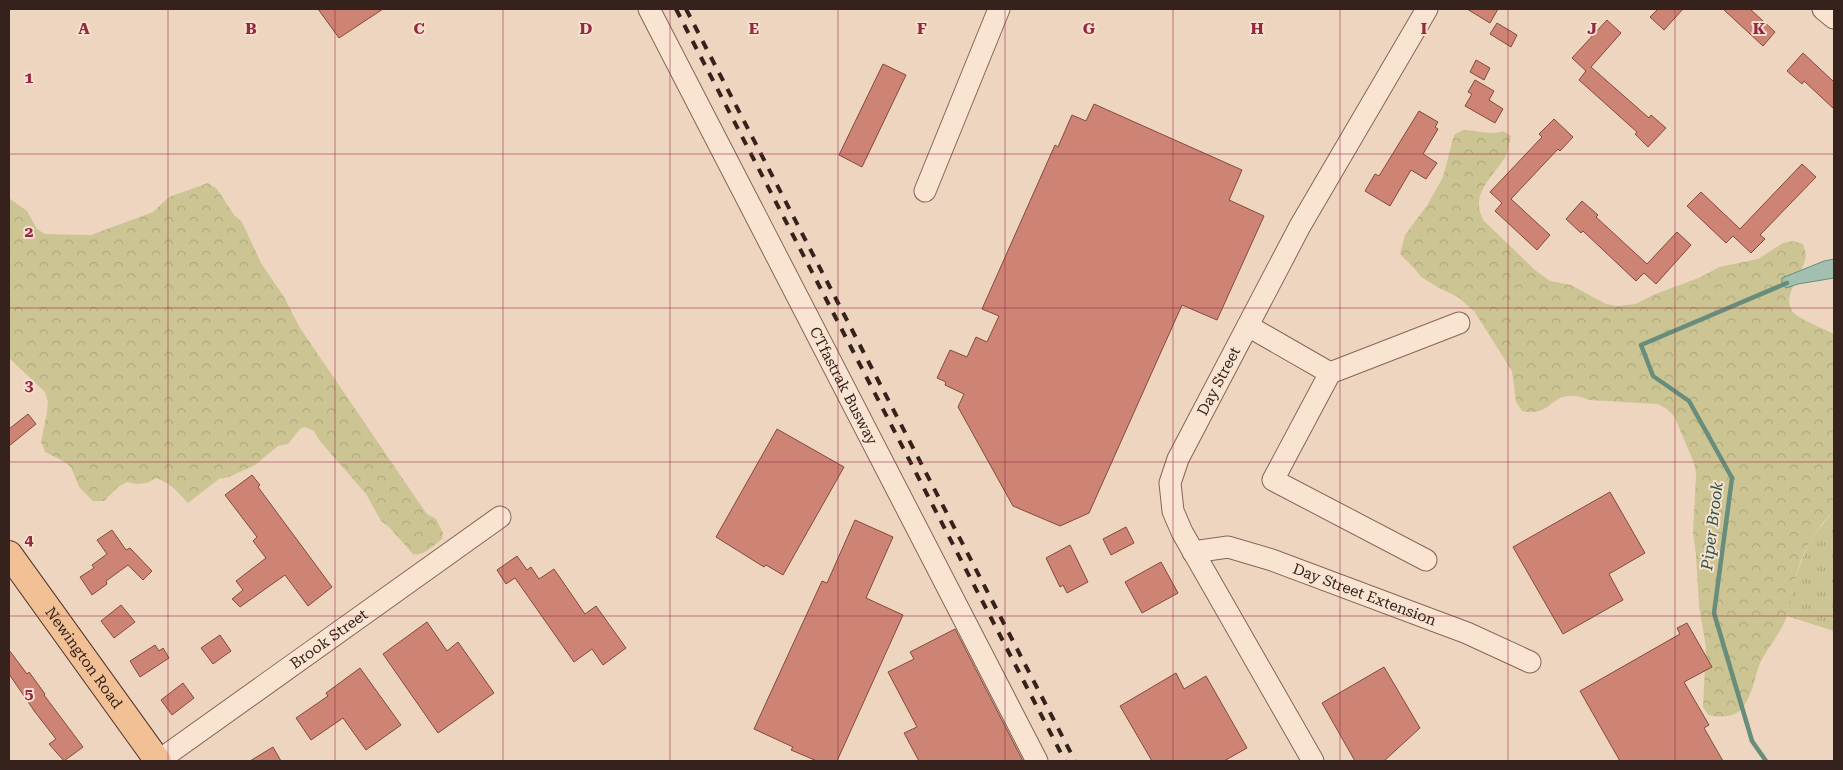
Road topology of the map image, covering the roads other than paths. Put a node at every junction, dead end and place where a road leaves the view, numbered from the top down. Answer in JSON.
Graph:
{"nodes":[{"id":1,"x":649,"y":9,"type":"edge"},
{"id":2,"x":999,"y":9,"type":"edge"},
{"id":3,"x":1427,"y":9,"type":"edge"},
{"id":4,"x":1823,"y":9,"type":"edge"},
{"id":5,"x":1834,"y":18,"type":"edge"},
{"id":6,"x":926,"y":191,"type":"dead end"},
{"id":7,"x":1459,"y":323,"type":"dead end"},
{"id":8,"x":1248,"y":326,"type":"junction"},
{"id":9,"x":1330,"y":373,"type":"junction"},
{"id":10,"x":500,"y":517,"type":"dead end"},
{"id":11,"x":1193,"y":552,"type":"junction"},
{"id":12,"x":9,"y":554,"type":"edge"},
{"id":13,"x":1426,"y":560,"type":"dead end"},
{"id":14,"x":1530,"y":662,"type":"dead end"},
{"id":15,"x":158,"y":761,"type":"edge"},
{"id":16,"x":1037,"y":761,"type":"edge"},
{"id":17,"x":1313,"y":761,"type":"edge"}],
"edges":[{"from":1,"to":16,"type":"street","name":"CTfastrak Busway"},
{"from":2,"to":6,"type":"street"},
{"from":3,"to":8,"type":"street","name":"Day Street"},
{"from":4,"to":5,"type":"street"},
{"from":7,"to":9,"type":"street"},
{"from":8,"to":9,"type":"street"},
{"from":8,"to":11,"type":"street","name":"Day Street"},
{"from":9,"to":13,"type":"street"},
{"from":10,"to":15,"type":"street","name":"Brook Street"},
{"from":11,"to":14,"type":"street","name":"Day Street Extension"},
{"from":11,"to":17,"type":"street","name":"Day Street"},
{"from":12,"to":15,"type":"main road","name":"Newington Road"}]}
